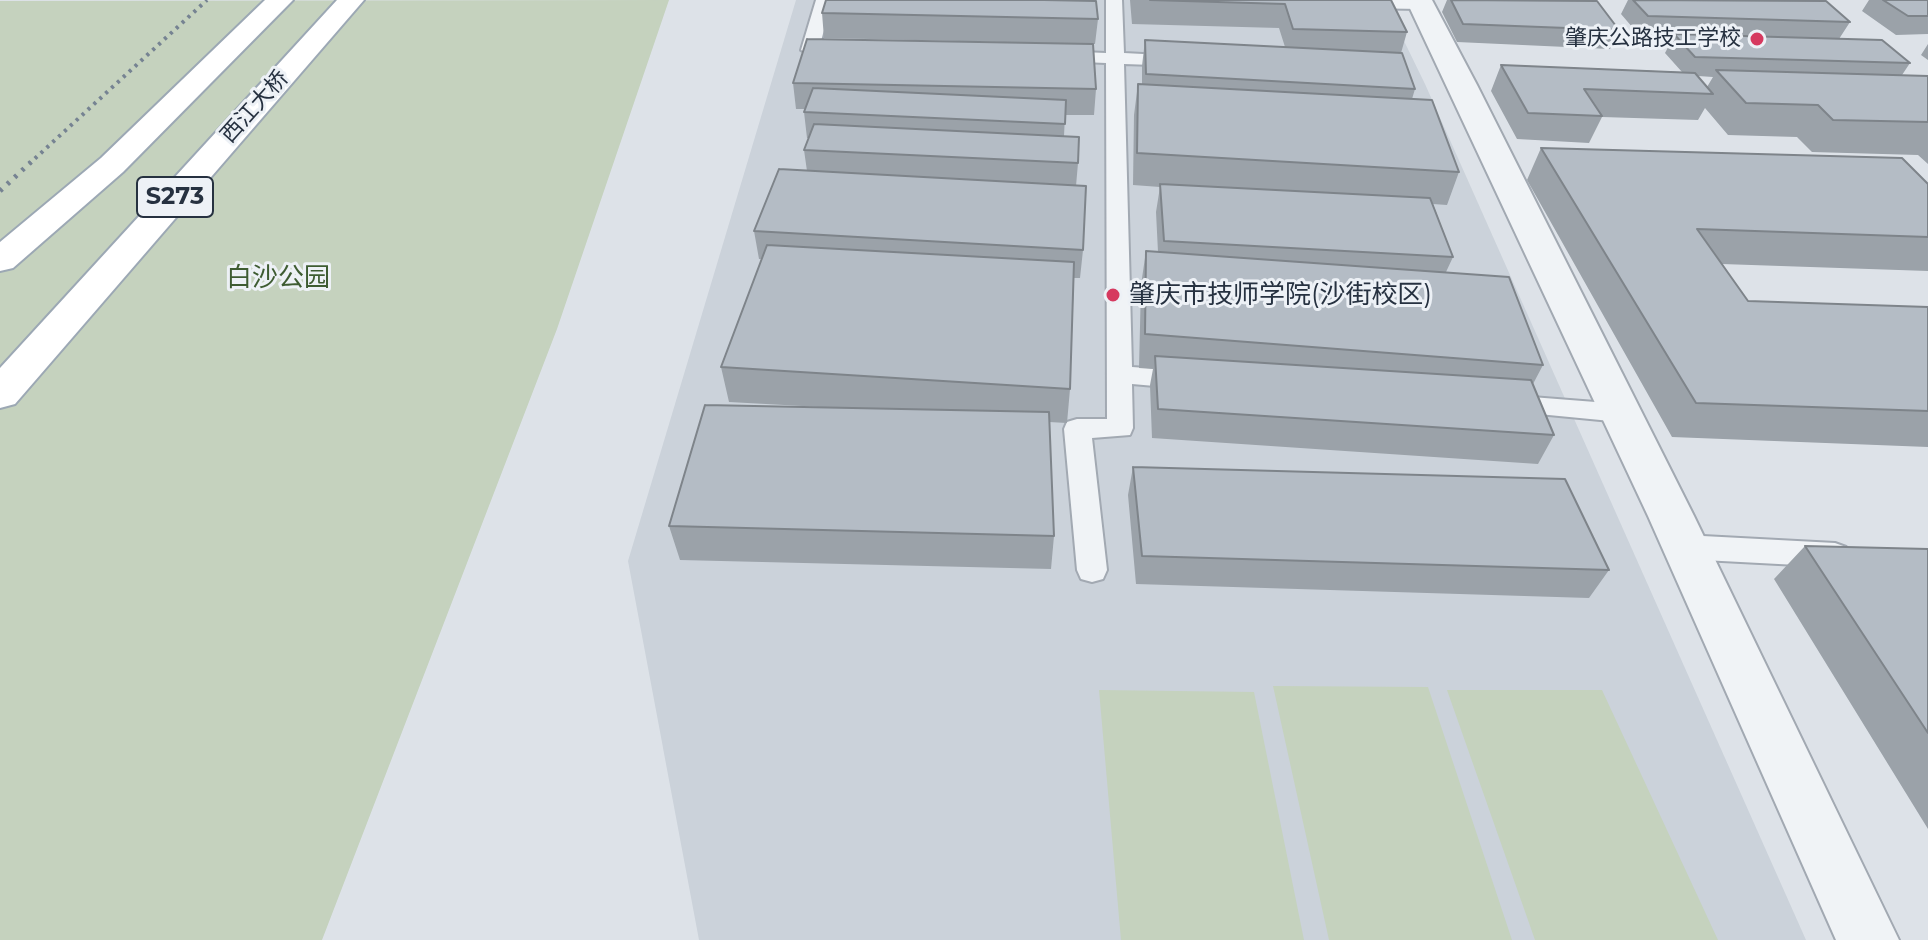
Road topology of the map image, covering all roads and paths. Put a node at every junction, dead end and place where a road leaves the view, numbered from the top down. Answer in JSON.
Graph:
{"nodes":[{"id":1,"x":280,"y":0,"type":"edge"},
{"id":2,"x":351,"y":0,"type":"edge"},
{"id":3,"x":824,"y":0,"type":"edge"},
{"id":4,"x":1114,"y":0,"type":"edge"},
{"id":5,"x":1420,"y":2,"type":"edge"},
{"id":6,"x":1348,"y":3,"type":"edge"},
{"id":7,"x":856,"y":51,"type":"edge"},
{"id":8,"x":1040,"y":56,"type":"edge"},
{"id":9,"x":1117,"y":58,"type":"junction"},
{"id":10,"x":1195,"y":62,"type":"edge"},
{"id":11,"x":0,"y":260,"type":"edge"},
{"id":12,"x":1119,"y":374,"type":"junction"},
{"id":13,"x":1213,"y":381,"type":"edge"},
{"id":14,"x":0,"y":394,"type":"edge"},
{"id":15,"x":1480,"y":402,"type":"edge"},
{"id":16,"x":1621,"y":413,"type":"junction"},
{"id":17,"x":1684,"y":547,"type":"junction"},
{"id":18,"x":1867,"y":556,"type":"edge"},
{"id":19,"x":1092,"y":570,"type":"dead end"},
{"id":20,"x":1868,"y":940,"type":"edge"}],
"edges":[{"from":1,"to":11,"type":"main road","number":"S273"},
{"from":2,"to":14,"type":"main road","name":"西江大桥","number":"S273"},
{"from":3,"to":7,"type":"lane"},
{"from":4,"to":9,"type":"lane"},
{"from":5,"to":6,"type":"lane"},
{"from":5,"to":16,"type":"street"},
{"from":8,"to":9,"type":"lane"},
{"from":9,"to":10,"type":"lane"},
{"from":9,"to":12,"type":"lane"},
{"from":12,"to":13,"type":"lane"},
{"from":12,"to":19,"type":"lane"},
{"from":15,"to":16,"type":"lane"},
{"from":16,"to":17,"type":"street"},
{"from":17,"to":18,"type":"lane"},
{"from":17,"to":20,"type":"street"}]}
